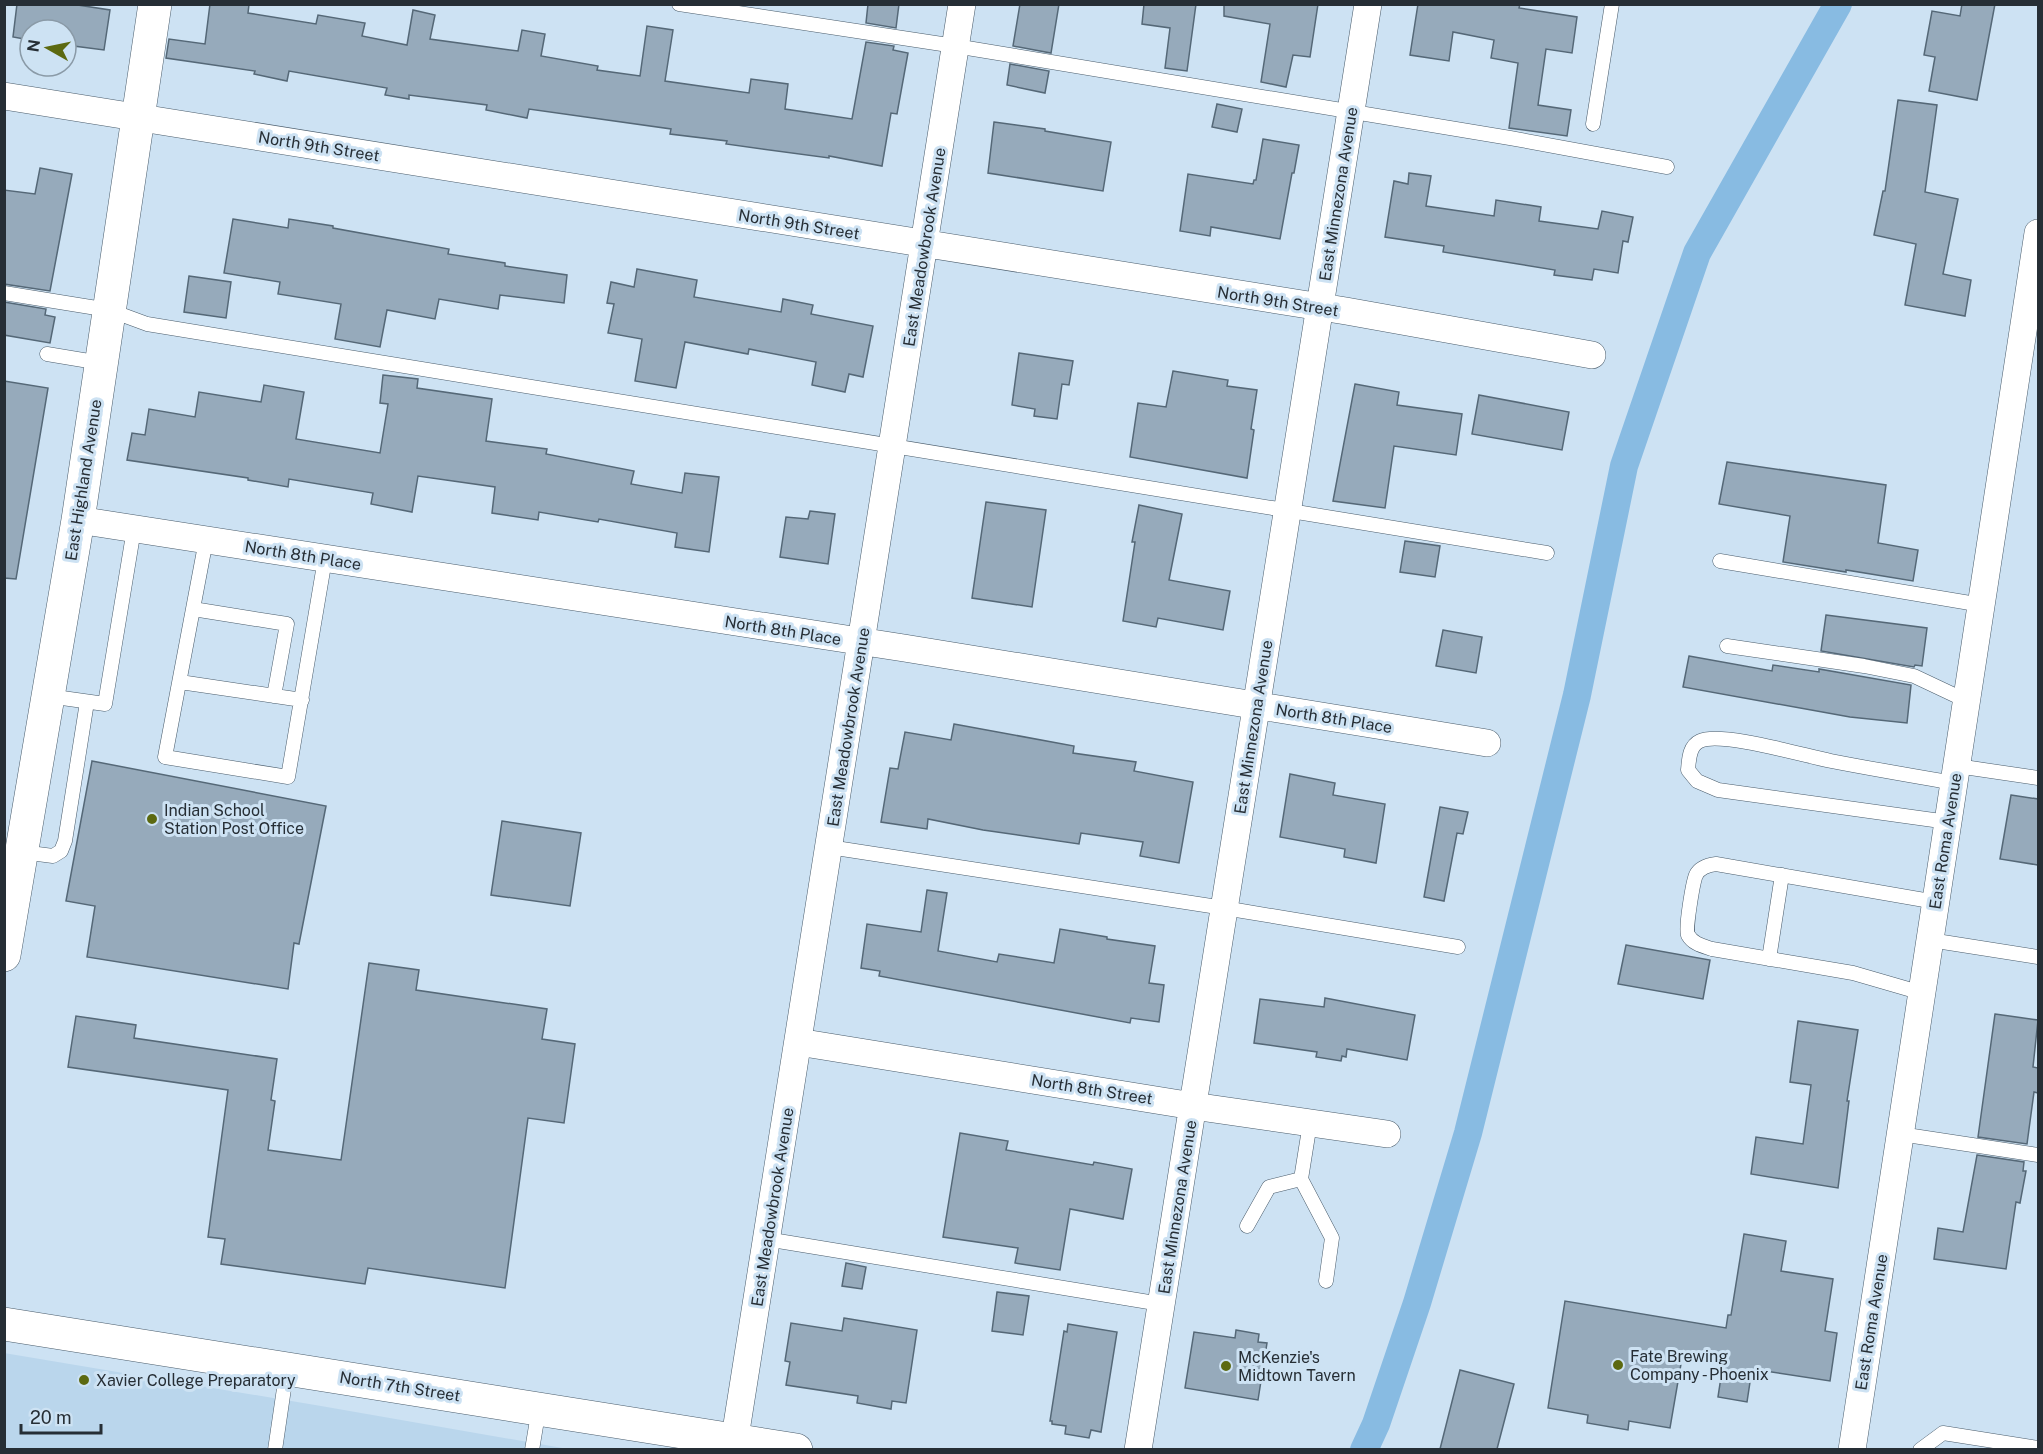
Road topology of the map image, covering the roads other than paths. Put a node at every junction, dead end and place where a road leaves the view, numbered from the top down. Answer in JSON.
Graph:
{"nodes":[{"id":1,"x":155,"y":4,"type":"edge"},
{"id":2,"x":679,"y":4,"type":"edge"},
{"id":3,"x":962,"y":4,"type":"edge"},
{"id":4,"x":1368,"y":4,"type":"edge"},
{"id":5,"x":1612,"y":4,"type":"edge"},
{"id":6,"x":955,"y":46,"type":"junction"},
{"id":7,"x":4,"y":96,"type":"edge"},
{"id":8,"x":1351,"y":112,"type":"junction"},
{"id":9,"x":138,"y":117,"type":"junction"},
{"id":10,"x":1593,"y":124,"type":"dead end"},
{"id":11,"x":1667,"y":167,"type":"dead end"},
{"id":12,"x":2038,"y":233,"type":"edge"},
{"id":13,"x":924,"y":244,"type":"junction"},
{"id":14,"x":4,"y":293,"type":"edge"},
{"id":15,"x":1320,"y":307,"type":"junction"},
{"id":16,"x":109,"y":310,"type":"junction"},
{"id":17,"x":47,"y":354,"type":"dead end"},
{"id":18,"x":1592,"y":355,"type":"dead end"},
{"id":19,"x":101,"y":363,"type":"junction"},
{"id":20,"x":893,"y":446,"type":"junction"},
{"id":21,"x":1288,"y":510,"type":"junction"},
{"id":22,"x":78,"y":520,"type":"junction"},
{"id":23,"x":134,"y":529,"type":"junction"},
{"id":24,"x":206,"y":540,"type":"junction"},
{"id":25,"x":1547,"y":553,"type":"dead end"},
{"id":26,"x":325,"y":559,"type":"junction"},
{"id":27,"x":1720,"y":561,"type":"dead end"},
{"id":28,"x":1982,"y":604,"type":"junction"},
{"id":29,"x":193,"y":609,"type":"junction"},
{"id":30,"x":862,"y":642,"type":"junction"},
{"id":31,"x":1727,"y":646,"type":"dead end"},
{"id":32,"x":180,"y":682,"type":"junction"},
{"id":33,"x":48,"y":696,"type":"junction"},
{"id":34,"x":274,"y":696,"type":"junction"},
{"id":35,"x":302,"y":700,"type":"junction"},
{"id":36,"x":1967,"y":701,"type":"junction"},
{"id":37,"x":87,"y":702,"type":"junction"},
{"id":38,"x":1256,"y":706,"type":"junction"},
{"id":39,"x":1487,"y":743,"type":"dead end"},
{"id":40,"x":1955,"y":775,"type":"junction"},
{"id":41,"x":2038,"y":778,"type":"edge"},
{"id":42,"x":1948,"y":822,"type":"junction"},
{"id":43,"x":829,"y":847,"type":"junction"},
{"id":44,"x":22,"y":852,"type":"junction"},
{"id":45,"x":1782,"y":875,"type":"junction"},
{"id":46,"x":1936,"y":902,"type":"junction"},
{"id":47,"x":1224,"y":908,"type":"junction"},
{"id":48,"x":1930,"y":940,"type":"junction"},
{"id":49,"x":1458,"y":948,"type":"dead end"},
{"id":50,"x":4,"y":955,"type":"edge"},
{"id":51,"x":2038,"y":957,"type":"edge"},
{"id":52,"x":1769,"y":959,"type":"junction"},
{"id":53,"x":1922,"y":993,"type":"junction"},
{"id":54,"x":798,"y":1042,"type":"junction"},
{"id":55,"x":1193,"y":1106,"type":"junction"},
{"id":56,"x":1310,"y":1123,"type":"junction"},
{"id":57,"x":1387,"y":1134,"type":"dead end"},
{"id":58,"x":1900,"y":1134,"type":"junction"},
{"id":59,"x":2038,"y":1155,"type":"edge"},
{"id":60,"x":1301,"y":1179,"type":"junction"},
{"id":61,"x":1247,"y":1226,"type":"dead end"},
{"id":62,"x":766,"y":1239,"type":"junction"},
{"id":63,"x":1326,"y":1281,"type":"dead end"},
{"id":64,"x":1161,"y":1304,"type":"junction"},
{"id":65,"x":4,"y":1324,"type":"edge"},
{"id":66,"x":287,"y":1368,"type":"junction"},
{"id":67,"x":539,"y":1408,"type":"junction"},
{"id":68,"x":734,"y":1445,"type":"edge"},
{"id":69,"x":2038,"y":1448,"type":"edge"},
{"id":70,"x":276,"y":1449,"type":"edge"},
{"id":71,"x":532,"y":1449,"type":"edge"},
{"id":72,"x":796,"y":1449,"type":"edge"},
{"id":73,"x":1138,"y":1449,"type":"edge"},
{"id":74,"x":1851,"y":1449,"type":"edge"},
{"id":75,"x":1920,"y":1449,"type":"edge"}],
"edges":[{"from":1,"to":9,"type":"street","name":"East Highland Avenue"},
{"from":2,"to":6,"type":"lane"},
{"from":3,"to":6,"type":"street","name":"East Meadowbrook Avenue"},
{"from":4,"to":8,"type":"street","name":"East Minnezona Avenue"},
{"from":5,"to":10,"type":"lane"},
{"from":6,"to":8,"type":"lane"},
{"from":6,"to":13,"type":"street","name":"East Meadowbrook Avenue"},
{"from":7,"to":9,"type":"street","name":"North 9th Street"},
{"from":8,"to":11,"type":"lane"},
{"from":8,"to":15,"type":"street","name":"East Minnezona Avenue"},
{"from":9,"to":13,"type":"street","name":"North 9th Street"},
{"from":9,"to":16,"type":"street","name":"East Highland Avenue"},
{"from":12,"to":28,"type":"street","name":"East Roma Avenue"},
{"from":13,"to":15,"type":"street","name":"North 9th Street"},
{"from":13,"to":20,"type":"street","name":"East Meadowbrook Avenue"},
{"from":14,"to":16,"type":"lane"},
{"from":15,"to":18,"type":"street","name":"North 9th Street"},
{"from":15,"to":21,"type":"street","name":"East Minnezona Avenue"},
{"from":16,"to":19,"type":"street","name":"East Highland Avenue"},
{"from":16,"to":20,"type":"lane"},
{"from":17,"to":19,"type":"lane"},
{"from":19,"to":22,"type":"street","name":"East Highland Avenue"},
{"from":20,"to":21,"type":"lane"},
{"from":20,"to":30,"type":"street","name":"East Meadowbrook Avenue"},
{"from":21,"to":25,"type":"lane"},
{"from":21,"to":38,"type":"street","name":"East Minnezona Avenue"},
{"from":22,"to":23,"type":"street","name":"North 8th Place"},
{"from":22,"to":33,"type":"street","name":"East Highland Avenue"},
{"from":23,"to":24,"type":"street","name":"North 8th Place"},
{"from":23,"to":37,"type":"lane"},
{"from":24,"to":26,"type":"street","name":"North 8th Place"},
{"from":24,"to":29,"type":"lane"},
{"from":26,"to":30,"type":"street","name":"North 8th Place"},
{"from":26,"to":35,"type":"lane"},
{"from":27,"to":28,"type":"lane"},
{"from":28,"to":36,"type":"street","name":"East Roma Avenue"},
{"from":29,"to":32,"type":"lane"},
{"from":29,"to":34,"type":"lane"},
{"from":30,"to":38,"type":"street","name":"North 8th Place"},
{"from":30,"to":43,"type":"street","name":"East Meadowbrook Avenue"},
{"from":31,"to":36,"type":"lane"},
{"from":32,"to":34,"type":"lane"},
{"from":32,"to":35,"type":"lane"},
{"from":33,"to":37,"type":"lane"},
{"from":33,"to":44,"type":"street","name":"East Highland Avenue"},
{"from":34,"to":35,"type":"lane"},
{"from":36,"to":40,"type":"street","name":"East Roma Avenue"},
{"from":37,"to":44,"type":"lane"},
{"from":38,"to":39,"type":"street","name":"North 8th Place"},
{"from":38,"to":47,"type":"street","name":"East Minnezona Avenue"},
{"from":40,"to":41,"type":"lane"},
{"from":40,"to":42,"type":"street","name":"East Roma Avenue"},
{"from":40,"to":42,"type":"lane"},
{"from":42,"to":46,"type":"street","name":"East Roma Avenue"},
{"from":43,"to":47,"type":"lane"},
{"from":43,"to":54,"type":"street","name":"East Meadowbrook Avenue"},
{"from":44,"to":50,"type":"street","name":"East Highland Avenue"},
{"from":45,"to":46,"type":"lane"},
{"from":45,"to":52,"type":"lane"},
{"from":45,"to":52,"type":"lane"},
{"from":46,"to":48,"type":"street","name":"East Roma Avenue"},
{"from":47,"to":49,"type":"lane"},
{"from":47,"to":55,"type":"street","name":"East Minnezona Avenue"},
{"from":48,"to":51,"type":"lane"},
{"from":48,"to":53,"type":"street","name":"East Roma Avenue"},
{"from":52,"to":53,"type":"lane"},
{"from":53,"to":58,"type":"street","name":"East Roma Avenue"},
{"from":54,"to":55,"type":"street","name":"North 8th Street"},
{"from":54,"to":62,"type":"street","name":"East Meadowbrook Avenue"},
{"from":55,"to":56,"type":"street","name":"North 8th Street"},
{"from":55,"to":64,"type":"street","name":"East Minnezona Avenue"},
{"from":56,"to":57,"type":"street","name":"North 8th Street"},
{"from":56,"to":60,"type":"lane"},
{"from":58,"to":59,"type":"lane"},
{"from":58,"to":74,"type":"street","name":"East Roma Avenue"},
{"from":60,"to":61,"type":"lane"},
{"from":60,"to":63,"type":"lane"},
{"from":62,"to":64,"type":"lane"},
{"from":62,"to":68,"type":"street","name":"East Meadowbrook Avenue"},
{"from":64,"to":73,"type":"street","name":"East Minnezona Avenue"},
{"from":65,"to":66,"type":"street","name":"North 7th Street"},
{"from":66,"to":67,"type":"street","name":"North 7th Street"},
{"from":66,"to":70,"type":"lane"},
{"from":67,"to":68,"type":"street","name":"North 7th Street"},
{"from":67,"to":71,"type":"lane"},
{"from":68,"to":72,"type":"street","name":"North 7th Street"},
{"from":69,"to":75,"type":"lane"}]}
